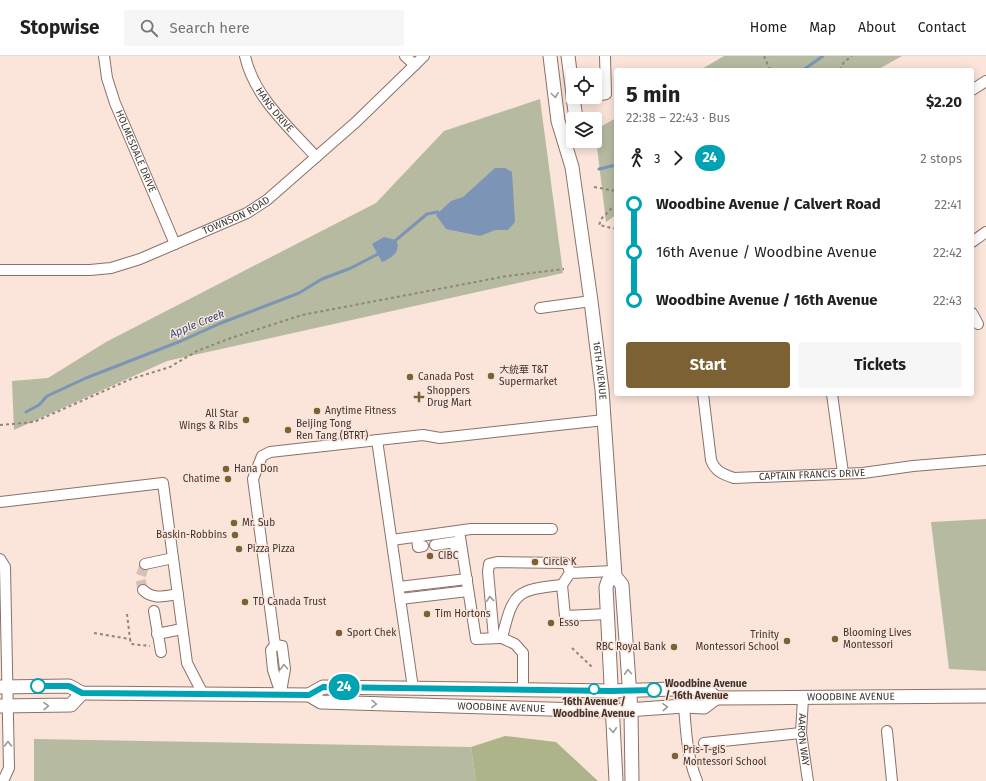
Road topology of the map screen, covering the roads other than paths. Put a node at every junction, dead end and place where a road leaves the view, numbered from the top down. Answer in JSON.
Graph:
{"nodes":[{"id":1,"x":104,"y":56,"type":"edge"},
{"id":2,"x":244,"y":56,"type":"edge"},
{"id":3,"x":405,"y":56,"type":"edge"},
{"id":4,"x":424,"y":56,"type":"edge"},
{"id":5,"x":550,"y":56,"type":"edge"},
{"id":6,"x":568,"y":56,"type":"edge"},
{"id":7,"x":605,"y":56,"type":"edge"},
{"id":8,"x":415,"y":65,"type":"junction"},
{"id":9,"x":569,"y":68,"type":"edge"},
{"id":10,"x":986,"y":81,"type":"edge"},
{"id":11,"x":974,"y":89,"type":"edge"},
{"id":12,"x":602,"y":95,"type":"edge"},
{"id":13,"x":573,"y":148,"type":"edge"},
{"id":14,"x":316,"y":157,"type":"junction"},
{"id":15,"x":572,"y":167,"type":"junction"},
{"id":16,"x":986,"y":232,"type":"edge"},
{"id":17,"x":974,"y":241,"type":"edge"},
{"id":18,"x":175,"y":244,"type":"junction"},
{"id":19,"x":0,"y":270,"type":"edge"},
{"id":20,"x":591,"y":301,"type":"junction"},
{"id":21,"x":540,"y":308,"type":"dead end"},
{"id":22,"x":974,"y":317,"type":"edge"},
{"id":23,"x":978,"y":324,"type":"dead end"},
{"id":24,"x":703,"y":396,"type":"edge"},
{"id":25,"x":832,"y":396,"type":"edge"},
{"id":26,"x":604,"y":420,"type":"junction"},
{"id":27,"x":377,"y":440,"type":"junction"},
{"id":28,"x":986,"y":460,"type":"edge"},
{"id":29,"x":843,"y":473,"type":"junction"},
{"id":30,"x":0,"y":502,"type":"edge"},
{"id":31,"x":552,"y":529,"type":"dead end"},
{"id":32,"x":459,"y":531,"type":"junction"},
{"id":33,"x":417,"y":537,"type":"junction"},
{"id":34,"x":392,"y":540,"type":"junction"},
{"id":35,"x":435,"y":545,"type":"dead end"},
{"id":36,"x":422,"y":546,"type":"dead end"},
{"id":37,"x":173,"y":558,"type":"junction"},
{"id":38,"x":0,"y":559,"type":"edge"},
{"id":39,"x":145,"y":564,"type":"dead end"},
{"id":40,"x":570,"y":573,"type":"junction"},
{"id":41,"x":615,"y":574,"type":"junction"},
{"id":42,"x":463,"y":580,"type":"junction"},
{"id":43,"x":562,"y":585,"type":"junction"},
{"id":44,"x":399,"y":587,"type":"junction"},
{"id":45,"x":143,"y":590,"type":"dead end"},
{"id":46,"x":465,"y":591,"type":"junction"},
{"id":47,"x":178,"y":594,"type":"junction"},
{"id":48,"x":400,"y":599,"type":"junction"},
{"id":49,"x":154,"y":610,"type":"dead end"},
{"id":50,"x":607,"y":614,"type":"junction"},
{"id":51,"x":182,"y":629,"type":"junction"},
{"id":52,"x":157,"y":634,"type":"junction"},
{"id":53,"x":498,"y":638,"type":"junction"},
{"id":54,"x":160,"y":649,"type":"road end"},
{"id":55,"x":4,"y":687,"type":"edge"},
{"id":56,"x":413,"y":688,"type":"junction"},
{"id":57,"x":523,"y":690,"type":"junction"},
{"id":58,"x":629,"y":690,"type":"junction"},
{"id":59,"x":611,"y":691,"type":"junction"},
{"id":60,"x":82,"y":693,"type":"junction"},
{"id":61,"x":203,"y":694,"type":"junction"},
{"id":62,"x":281,"y":694,"type":"junction"},
{"id":63,"x":309,"y":695,"type":"junction"},
{"id":64,"x":986,"y":696,"type":"edge"},
{"id":65,"x":716,"y":698,"type":"junction"},
{"id":66,"x":803,"y":698,"type":"junction"},
{"id":67,"x":4,"y":706,"type":"edge"},
{"id":68,"x":684,"y":706,"type":"junction"},
{"id":69,"x":612,"y":711,"type":"junction"},
{"id":70,"x":631,"y":711,"type":"junction"},
{"id":71,"x":887,"y":731,"type":"dead end"},
{"id":72,"x":801,"y":732,"type":"junction"},
{"id":73,"x":704,"y":742,"type":"dead end"},
{"id":74,"x":1,"y":780,"type":"edge"},
{"id":75,"x":616,"y":781,"type":"edge"},
{"id":76,"x":632,"y":781,"type":"edge"},
{"id":77,"x":696,"y":781,"type":"edge"},
{"id":78,"x":808,"y":781,"type":"edge"},
{"id":79,"x":892,"y":781,"type":"edge"}],
"edges":[{"from":1,"to":18,"type":"street","name":"HOLMESDALE DRIVE"},
{"from":2,"to":14,"type":"street","name":"HANS DRIVE"},
{"from":3,"to":8,"type":"street"},
{"from":4,"to":8,"type":"street","name":"TOWNSON ROAD"},
{"from":5,"to":15,"type":"main road","name":"16TH AVENUE","one_way":true},
{"from":6,"to":9,"type":"main road"},
{"from":7,"to":12,"type":"street"},
{"from":8,"to":14,"type":"street","name":"TOWNSON ROAD"},
{"from":10,"to":11,"type":"street"},
{"from":13,"to":15,"type":"main road","name":"16TH AVENUE"},
{"from":14,"to":18,"type":"street","name":"TOWNSON ROAD"},
{"from":15,"to":20,"type":"main road","name":"16TH AVENUE"},
{"from":16,"to":17,"type":"street"},
{"from":18,"to":19,"type":"street","name":"TOWNSON ROAD"},
{"from":20,"to":21,"type":"street"},
{"from":20,"to":26,"type":"main road","name":"16TH AVENUE"},
{"from":22,"to":23,"type":"street"},
{"from":24,"to":29,"type":"street","name":"CAPTAIN FRANCIS DRIVE"},
{"from":25,"to":29,"type":"street"},
{"from":26,"to":27,"type":"street"},
{"from":26,"to":41,"type":"main road","name":"16TH AVENUE"},
{"from":27,"to":34,"type":"street"},
{"from":27,"to":62,"type":"street"},
{"from":28,"to":29,"type":"street","name":"CAPTAIN FRANCIS DRIVE"},
{"from":30,"to":37,"type":"street"},
{"from":31,"to":32,"type":"street"},
{"from":32,"to":33,"type":"street"},
{"from":32,"to":42,"type":"street"},
{"from":33,"to":34,"type":"street"},
{"from":33,"to":36,"type":"street"},
{"from":34,"to":44,"type":"street"},
{"from":35,"to":42,"type":"street"},
{"from":37,"to":39,"type":"street"},
{"from":37,"to":47,"type":"street"},
{"from":38,"to":55,"type":"street"},
{"from":40,"to":41,"type":"street"},
{"from":40,"to":43,"type":"street"},
{"from":53,"to":40,"type":"street","one_way":true},
{"from":41,"to":50,"type":"main road"},
{"from":58,"to":41,"type":"main road","name":"16TH AVENUE","one_way":true},
{"from":42,"to":44,"type":"street"},
{"from":42,"to":46,"type":"street"},
{"from":43,"to":50,"type":"street"},
{"from":43,"to":53,"type":"street"},
{"from":44,"to":48,"type":"street"},
{"from":45,"to":47,"type":"street"},
{"from":46,"to":48,"type":"street"},
{"from":46,"to":53,"type":"street"},
{"from":47,"to":51,"type":"street"},
{"from":48,"to":56,"type":"street"},
{"from":49,"to":52,"type":"street"},
{"from":50,"to":59,"type":"main road"},
{"from":51,"to":52,"type":"street"},
{"from":51,"to":61,"type":"street"},
{"from":52,"to":54,"type":"street"},
{"from":53,"to":57,"type":"street"},
{"from":55,"to":60,"type":"main road","name":"WOODBINE AVENUE"},
{"from":55,"to":67,"type":"street"},
{"from":56,"to":57,"type":"main road","name":"WOODBINE AVENUE"},
{"from":56,"to":63,"type":"main road","name":"WOODBINE AVENUE"},
{"from":57,"to":59,"type":"main road","name":"WOODBINE AVENUE"},
{"from":58,"to":59,"type":"main road","name":"WOODBINE AVENUE"},
{"from":58,"to":65,"type":"main road","name":"WOODBINE AVENUE"},
{"from":58,"to":70,"type":"main road","name":"16TH AVENUE"},
{"from":59,"to":69,"type":"main road"},
{"from":60,"to":61,"type":"main road","name":"WOODBINE AVENUE"},
{"from":67,"to":60,"type":"main road","one_way":true},
{"from":61,"to":62,"type":"main road","name":"WOODBINE AVENUE"},
{"from":62,"to":63,"type":"main road","name":"WOODBINE AVENUE"},
{"from":63,"to":69,"type":"main road","name":"WOODBINE AVENUE","one_way":true},
{"from":64,"to":66,"type":"main road","name":"WOODBINE AVENUE"},
{"from":65,"to":66,"type":"main road","name":"WOODBINE AVENUE"},
{"from":65,"to":68,"type":"main road","name":"WOODBINE AVENUE"},
{"from":66,"to":72,"type":"street","name":"AARON WAY"},
{"from":74,"to":67,"type":"street","one_way":true},
{"from":70,"to":68,"type":"main road","name":"WOODBINE AVENUE","one_way":true},
{"from":68,"to":77,"type":"street"},
{"from":69,"to":70,"type":"main road","name":"WOODBINE AVENUE"},
{"from":69,"to":75,"type":"main road","one_way":true},
{"from":70,"to":76,"type":"main road","name":"16TH AVENUE"},
{"from":71,"to":79,"type":"street"},
{"from":72,"to":73,"type":"street"},
{"from":72,"to":78,"type":"street","name":"AARON WAY"}]}
